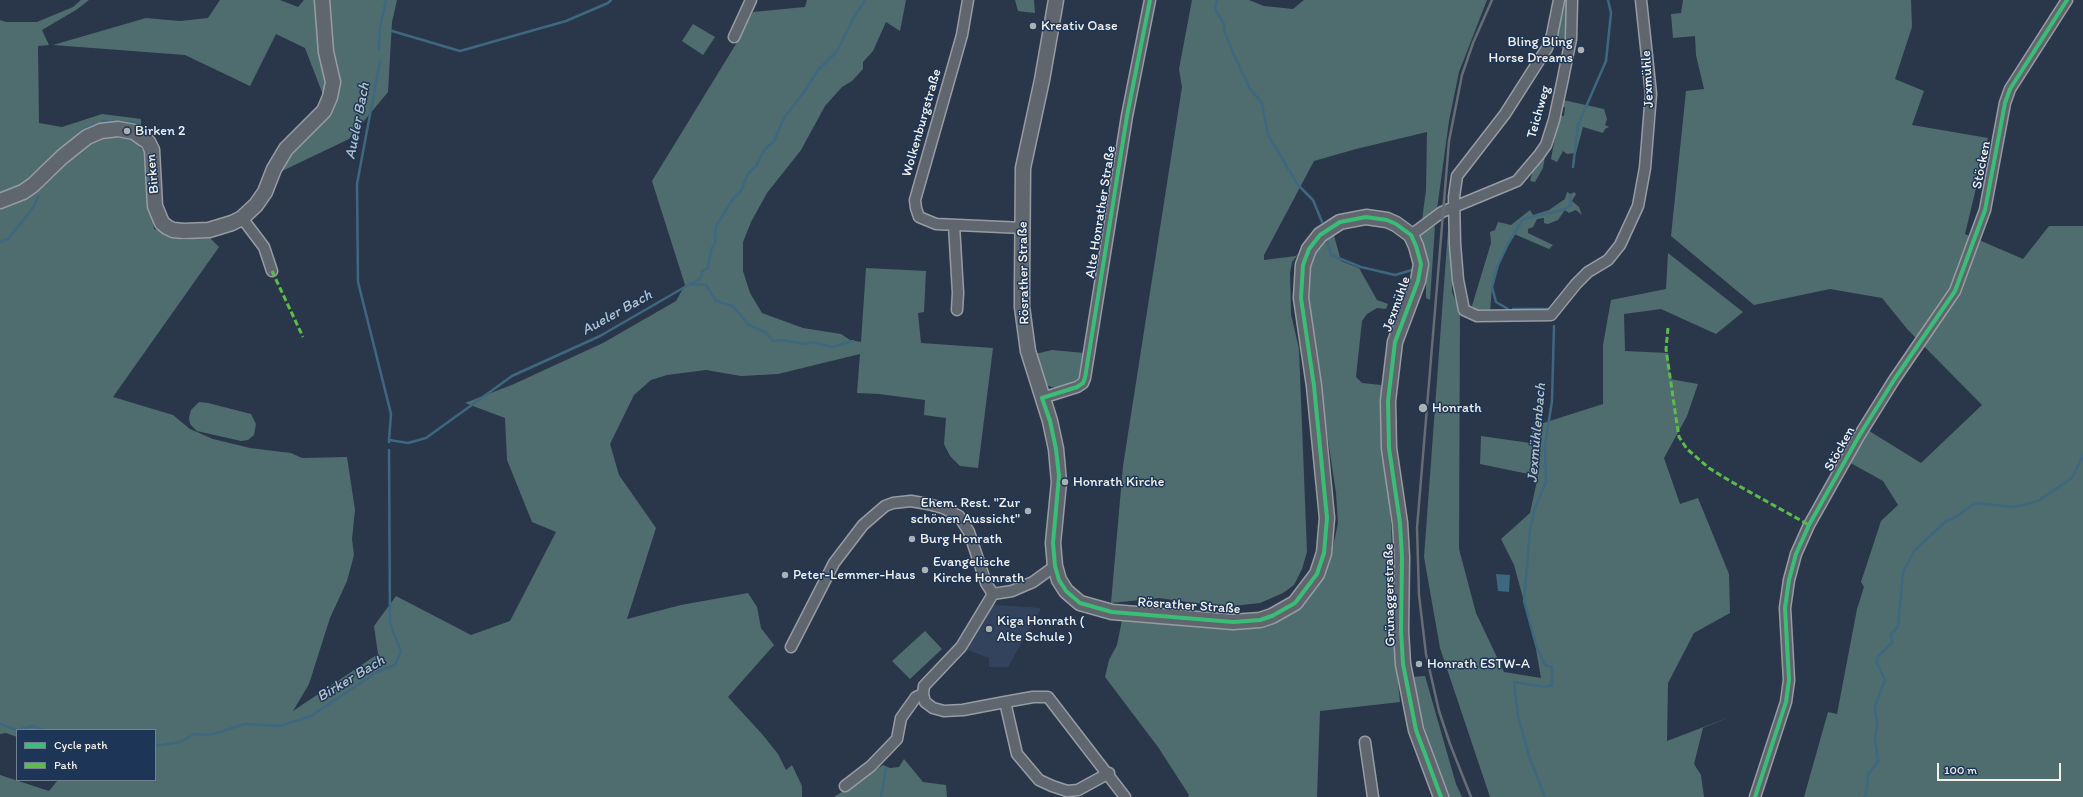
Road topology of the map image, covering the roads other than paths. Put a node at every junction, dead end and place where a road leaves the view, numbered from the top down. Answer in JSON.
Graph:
{"nodes":[{"id":1,"x":322,"y":0,"type":"edge"},
{"id":2,"x":751,"y":0,"type":"edge"},
{"id":3,"x":968,"y":0,"type":"edge"},
{"id":4,"x":1056,"y":0,"type":"edge"},
{"id":5,"x":1150,"y":0,"type":"edge"},
{"id":6,"x":1559,"y":0,"type":"edge"},
{"id":7,"x":1572,"y":0,"type":"edge"},
{"id":8,"x":1642,"y":0,"type":"edge"},
{"id":9,"x":2067,"y":0,"type":"edge"},
{"id":10,"x":734,"y":37,"type":"dead end"},
{"id":11,"x":0,"y":201,"type":"edge"},
{"id":12,"x":1455,"y":206,"type":"junction"},
{"id":13,"x":242,"y":218,"type":"junction"},
{"id":14,"x":954,"y":225,"type":"junction"},
{"id":15,"x":1023,"y":228,"type":"junction"},
{"id":16,"x":1411,"y":235,"type":"junction"},
{"id":17,"x":272,"y":271,"type":"dead end"},
{"id":18,"x":957,"y":310,"type":"dead end"},
{"id":19,"x":1042,"y":398,"type":"junction"},
{"id":20,"x":1390,"y":459,"type":"joint"},
{"id":21,"x":1055,"y":566,"type":"junction"},
{"id":22,"x":993,"y":594,"type":"junction"},
{"id":23,"x":791,"y":647,"type":"dead end"},
{"id":24,"x":923,"y":694,"type":"junction"},
{"id":25,"x":1005,"y":702,"type":"junction"},
{"id":26,"x":1365,"y":742,"type":"dead end"},
{"id":27,"x":1109,"y":773,"type":"junction"},
{"id":28,"x":845,"y":786,"type":"dead end"},
{"id":29,"x":1126,"y":797,"type":"edge"},
{"id":30,"x":1373,"y":797,"type":"edge"},
{"id":31,"x":1440,"y":797,"type":"edge"},
{"id":32,"x":1755,"y":797,"type":"edge"}],
"edges":[{"from":1,"to":13,"type":"street","name":"Birken"},
{"from":2,"to":10,"type":"street"},
{"from":3,"to":14,"type":"street","name":"Wolkenburgstraße"},
{"from":4,"to":15,"type":"street","name":"Rösrather Straße"},
{"from":5,"to":19,"type":"street","name":"Alte Honrather Straße"},
{"from":6,"to":12,"type":"street","name":"Jexmühle"},
{"from":7,"to":12,"type":"street","name":"Teichweg"},
{"from":8,"to":12,"type":"street","name":"Jexmühle"},
{"from":9,"to":32,"type":"street","name":"Stöcken"},
{"from":11,"to":13,"type":"street","name":"Birken"},
{"from":12,"to":16,"type":"street"},
{"from":13,"to":17,"type":"street"},
{"from":14,"to":15,"type":"street","name":"Wolkenburgstraße"},
{"from":14,"to":18,"type":"street"},
{"from":15,"to":19,"type":"street","name":"Rösrather Straße"},
{"from":16,"to":20,"type":"street","name":"Jexmühle"},
{"from":16,"to":21,"type":"street","name":"Rösrather Straße"},
{"from":19,"to":21,"type":"street","name":"Rösrather Straße"},
{"from":20,"to":31,"type":"street","name":"Grünaggerstraße"},
{"from":21,"to":22,"type":"street"},
{"from":22,"to":23,"type":"street"},
{"from":22,"to":24,"type":"street"},
{"from":24,"to":25,"type":"street"},
{"from":24,"to":28,"type":"street"},
{"from":25,"to":27,"type":"street"},
{"from":25,"to":27,"type":"street"},
{"from":26,"to":30,"type":"street"},
{"from":27,"to":29,"type":"street"}]}
